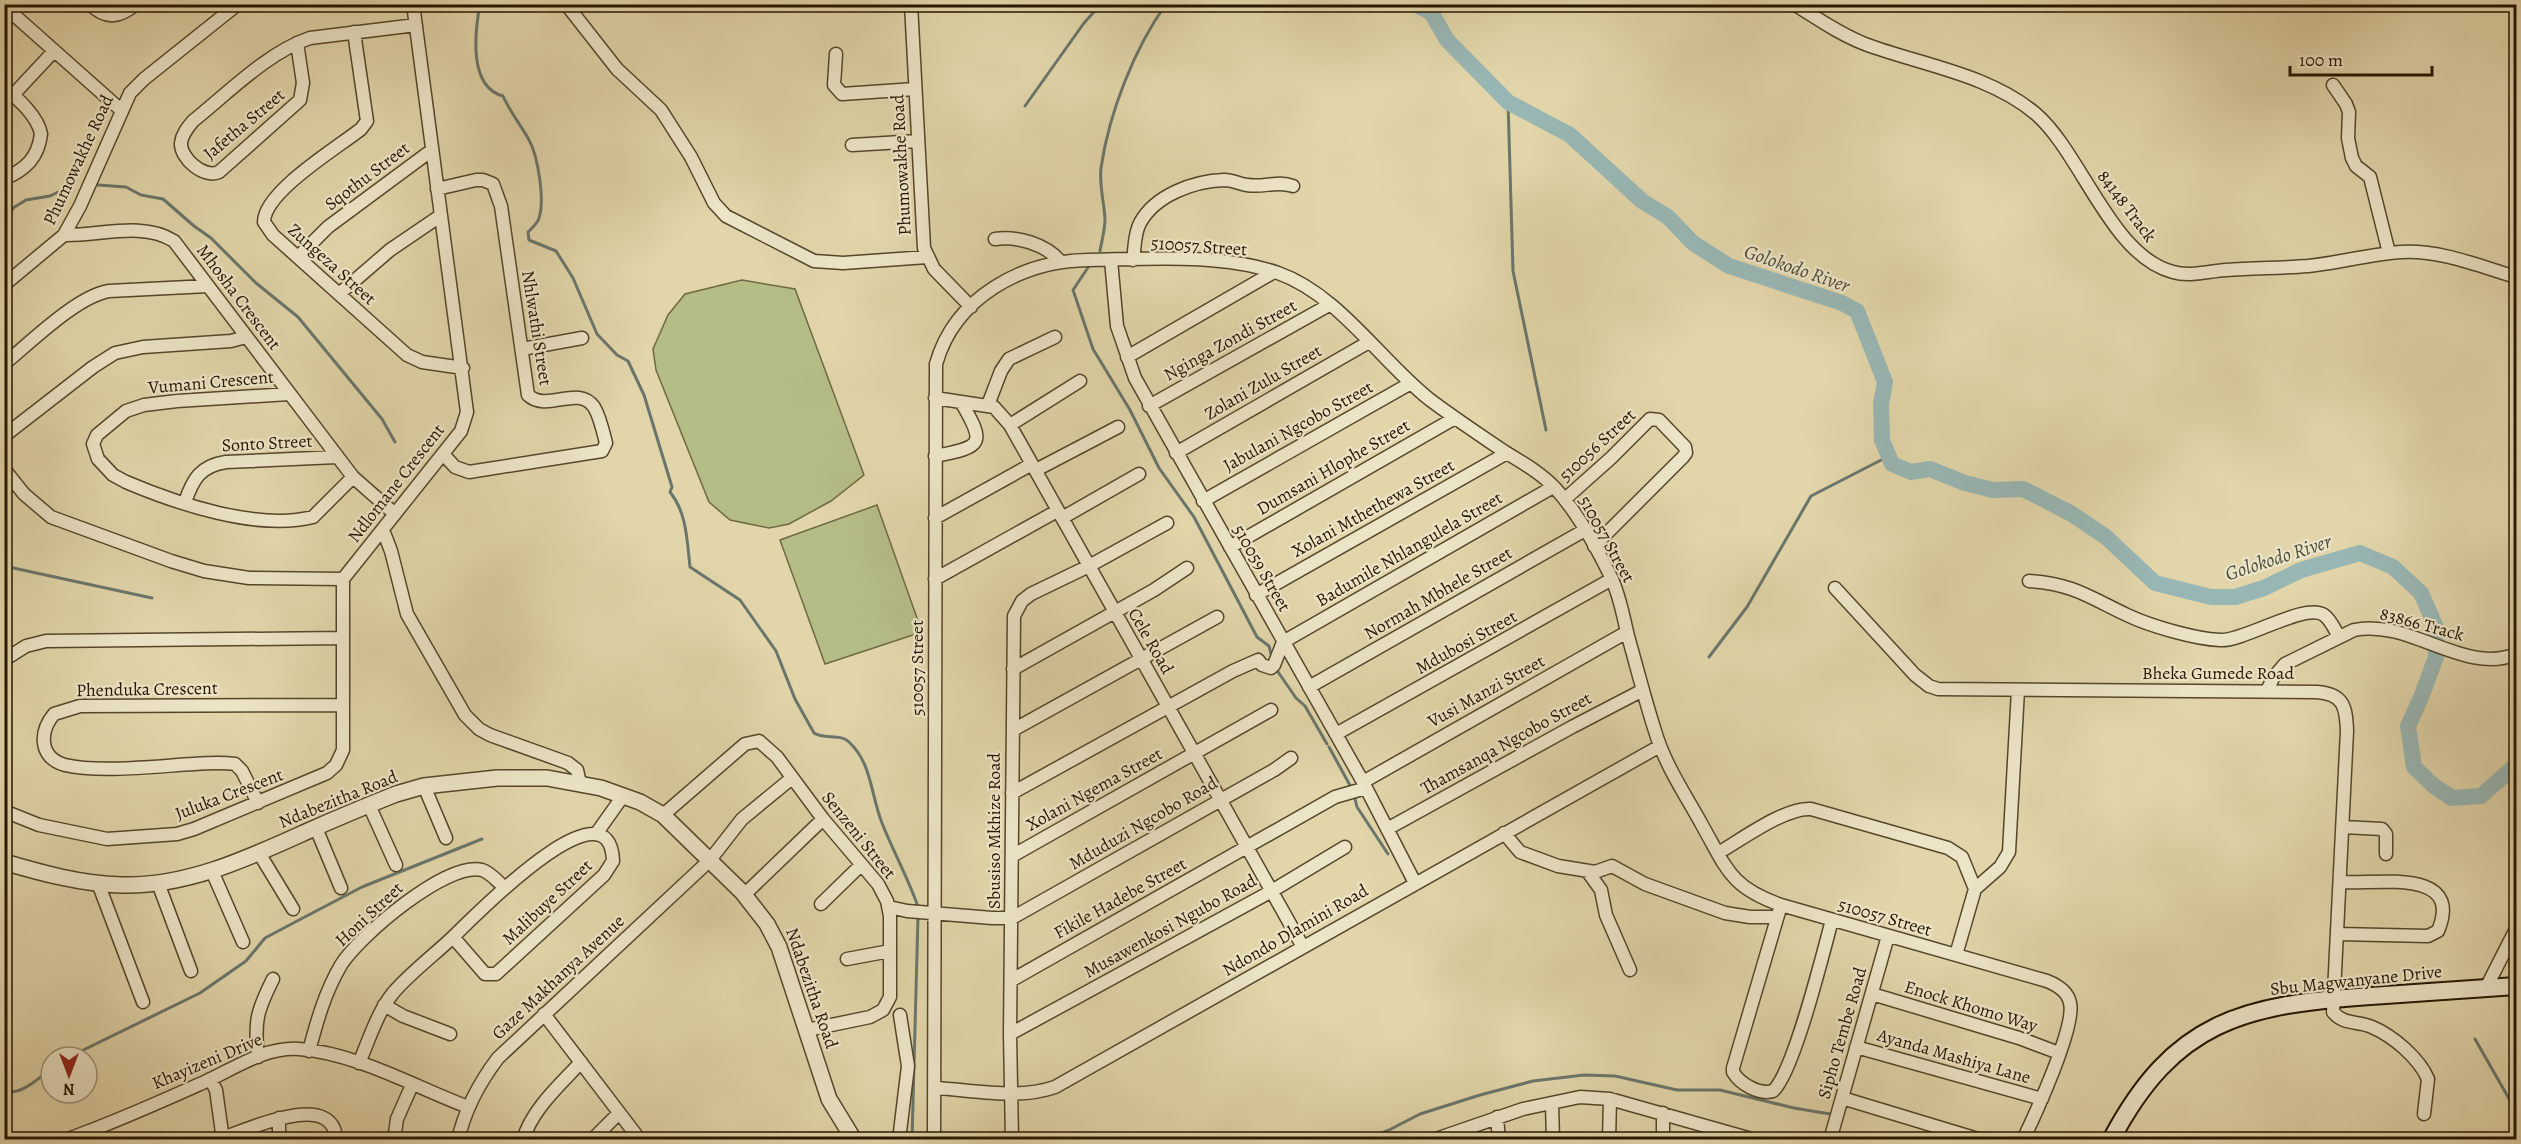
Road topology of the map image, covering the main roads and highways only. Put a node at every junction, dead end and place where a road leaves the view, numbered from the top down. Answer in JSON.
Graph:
{"nodes":[{"id":1,"x":2517,"y":986,"type":"edge"},
{"id":2,"x":2111,"y":1140,"type":"edge"}],
"edges":[{"from":1,"to":2,"type":"main road","name":"Sbu Magwanyane Drive"}]}
